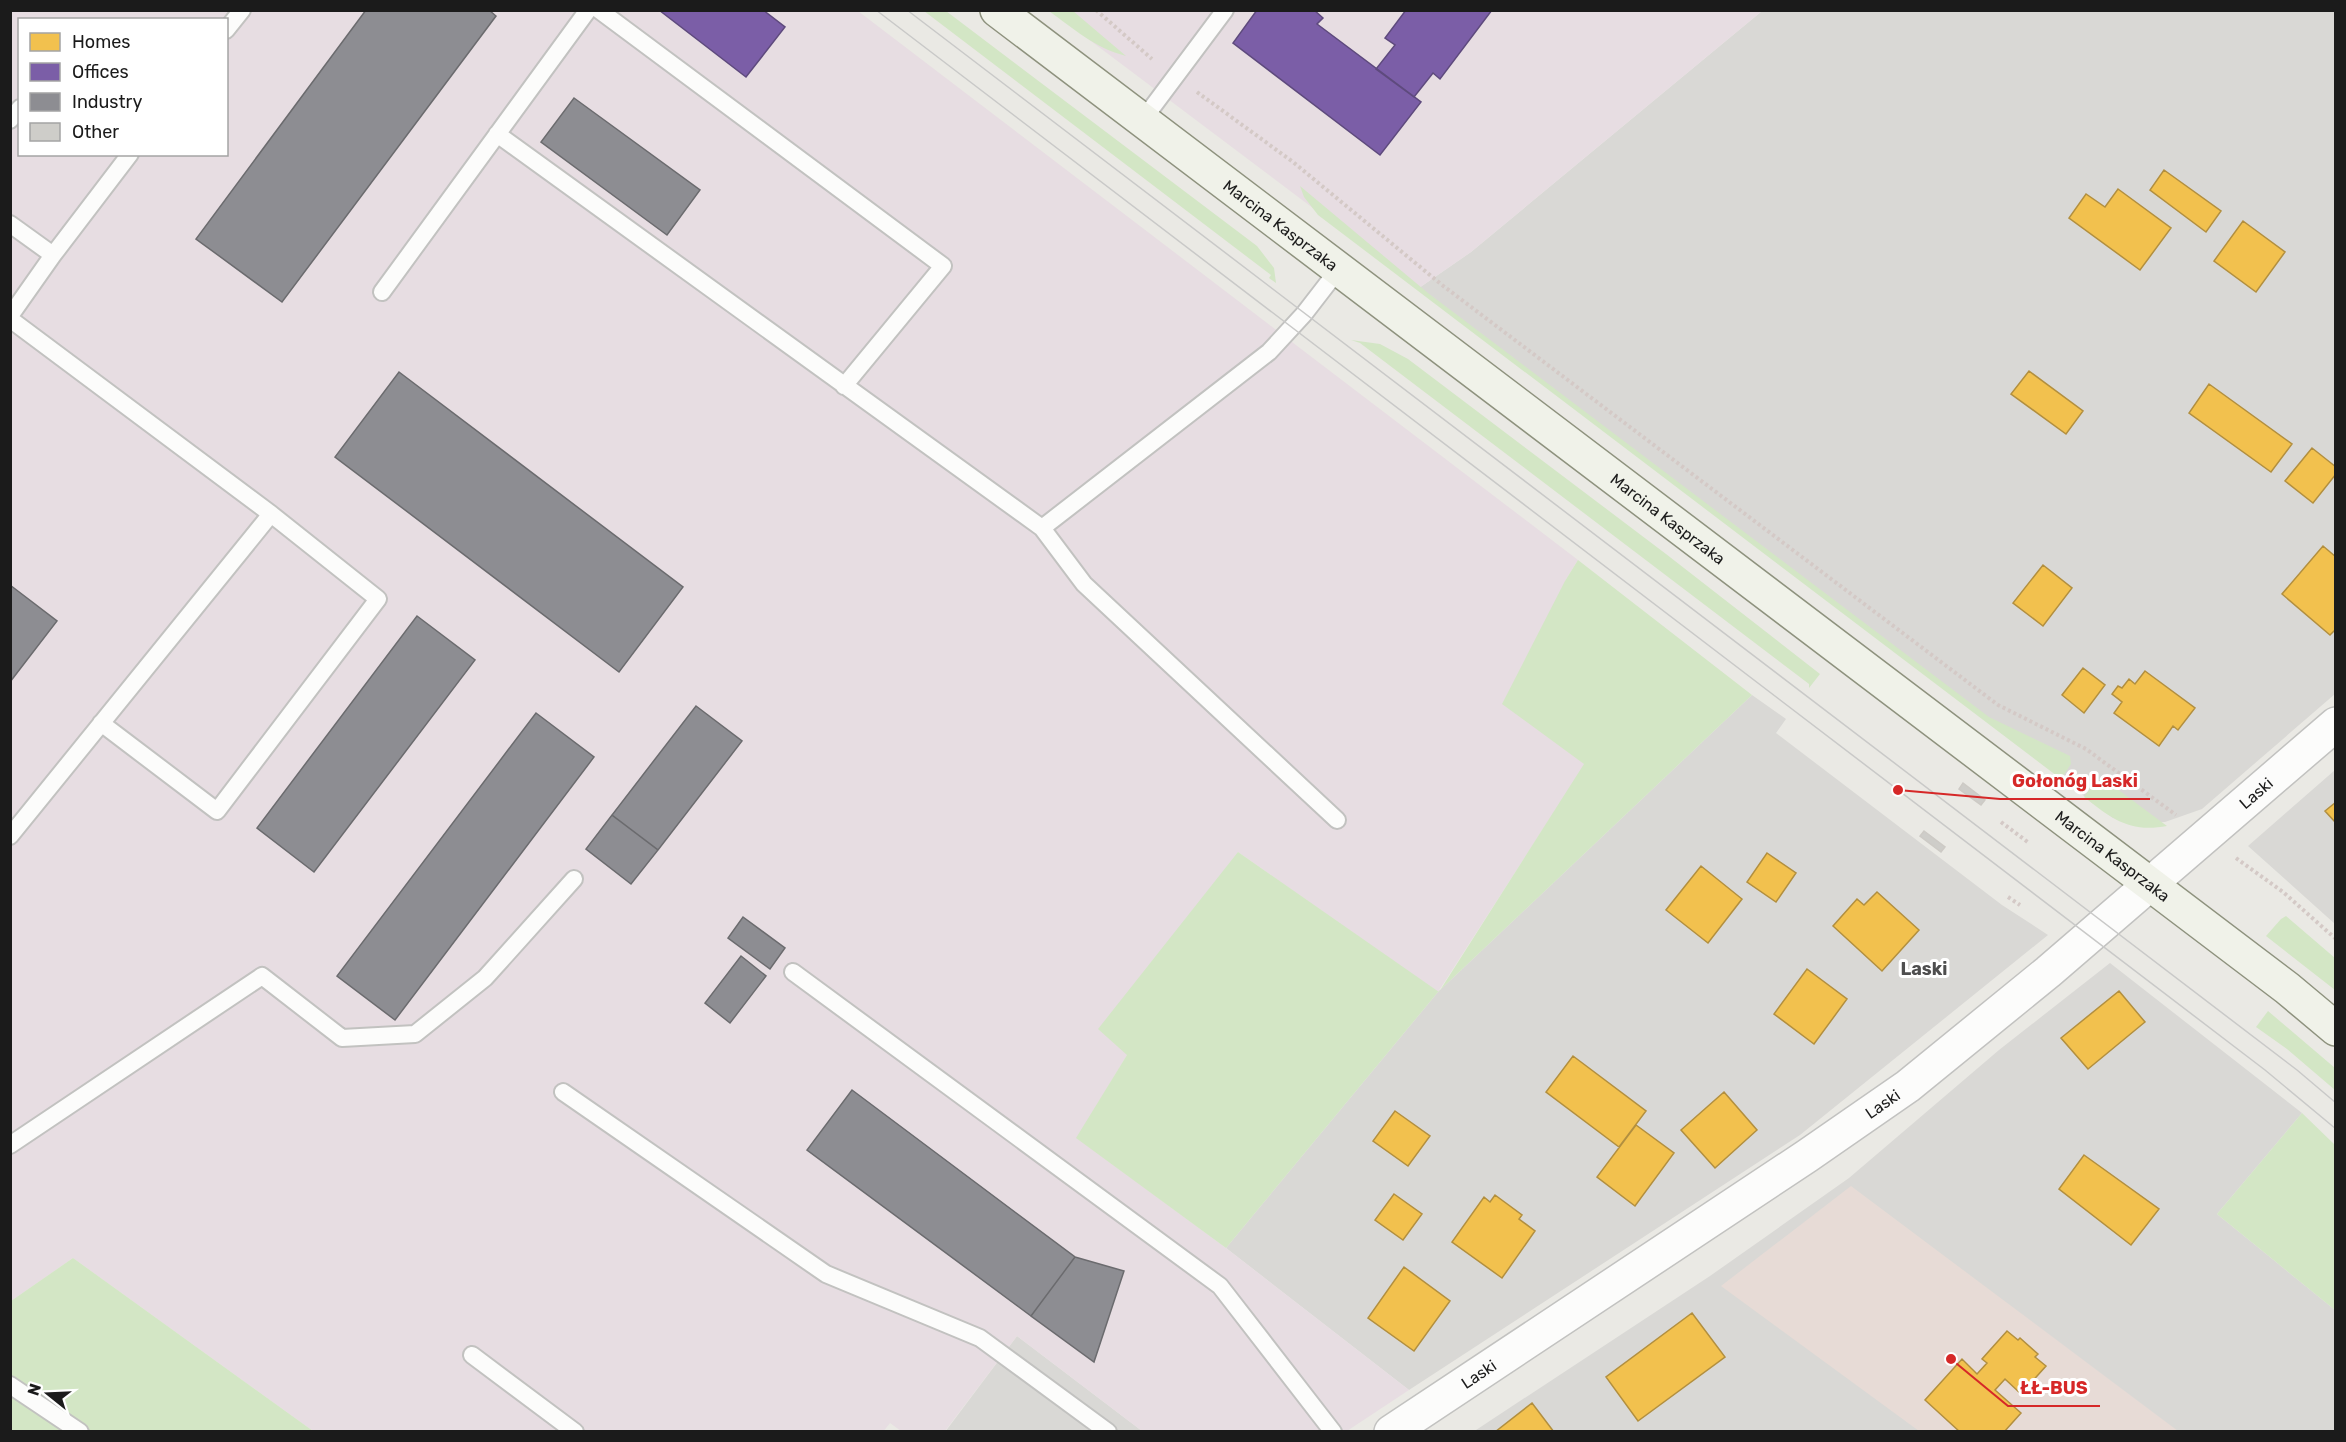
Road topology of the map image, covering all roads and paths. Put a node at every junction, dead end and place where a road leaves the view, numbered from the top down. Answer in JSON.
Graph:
{"nodes":[{"id":1,"x":242,"y":10,"type":"edge"},
{"id":2,"x":588,"y":10,"type":"edge"},
{"id":3,"x":599,"y":10,"type":"edge"},
{"id":4,"x":997,"y":10,"type":"edge"},
{"id":5,"x":1096,"y":10,"type":"edge"},
{"id":6,"x":1226,"y":10,"type":"edge"},
{"id":7,"x":228,"y":28,"type":"edge"},
{"id":8,"x":1176,"y":76,"type":"junction"},
{"id":9,"x":1142,"y":121,"type":"junction"},
{"id":10,"x":497,"y":134,"type":"junction"},
{"id":11,"x":128,"y":156,"type":"edge"},
{"id":12,"x":10,"y":224,"type":"edge"},
{"id":13,"x":53,"y":255,"type":"junction"},
{"id":14,"x":1338,"y":270,"type":"junction"},
{"id":15,"x":382,"y":292,"type":"dead end"},
{"id":16,"x":10,"y":318,"type":"edge"},
{"id":17,"x":844,"y":386,"type":"junction"},
{"id":18,"x":271,"y":514,"type":"junction"},
{"id":19,"x":1041,"y":528,"type":"junction"},
{"id":20,"x":101,"y":723,"type":"junction"},
{"id":21,"x":2336,"y":724,"type":"edge"},
{"id":22,"x":1337,"y":820,"type":"dead end"},
{"id":23,"x":2185,"y":821,"type":"dead end"},
{"id":24,"x":2001,"y":822,"type":"dead end"},
{"id":25,"x":10,"y":836,"type":"edge"},
{"id":26,"x":2029,"y":843,"type":"dead end"},
{"id":27,"x":2233,"y":855,"type":"dead end"},
{"id":28,"x":574,"y":879,"type":"dead end"},
{"id":29,"x":2150,"y":885,"type":"junction"},
{"id":30,"x":2008,"y":897,"type":"dead end"},
{"id":31,"x":2020,"y":905,"type":"dead end"},
{"id":32,"x":2336,"y":939,"type":"edge"},
{"id":33,"x":793,"y":972,"type":"dead end"},
{"id":34,"x":2336,"y":1029,"type":"edge"},
{"id":35,"x":563,"y":1092,"type":"dead end"},
{"id":36,"x":10,"y":1145,"type":"edge"},
{"id":37,"x":472,"y":1355,"type":"dead end"},
{"id":38,"x":10,"y":1384,"type":"edge"},
{"id":39,"x":80,"y":1431,"type":"edge"},
{"id":40,"x":575,"y":1431,"type":"edge"},
{"id":41,"x":1108,"y":1431,"type":"edge"},
{"id":42,"x":1334,"y":1431,"type":"edge"},
{"id":43,"x":1391,"y":1431,"type":"edge"}],
"edges":[{"from":1,"to":7,"type":"lane"},
{"from":2,"to":10,"type":"lane"},
{"from":3,"to":17,"type":"lane"},
{"from":4,"to":9,"type":"street","name":"Marcina Kasprzaka"},
{"from":5,"to":8,"type":"path"},
{"from":6,"to":8,"type":"lane"},
{"from":8,"to":9,"type":"lane"},
{"from":8,"to":23,"type":"path"},
{"from":9,"to":14,"type":"street","name":"Marcina Kasprzaka"},
{"from":10,"to":15,"type":"lane"},
{"from":10,"to":17,"type":"lane"},
{"from":11,"to":13,"type":"lane"},
{"from":12,"to":13,"type":"lane"},
{"from":13,"to":16,"type":"lane"},
{"from":14,"to":19,"type":"lane"},
{"from":14,"to":29,"type":"street","name":"Marcina Kasprzaka"},
{"from":16,"to":18,"type":"lane"},
{"from":17,"to":19,"type":"lane"},
{"from":18,"to":20,"type":"lane"},
{"from":18,"to":20,"type":"lane"},
{"from":19,"to":22,"type":"lane"},
{"from":20,"to":25,"type":"lane"},
{"from":21,"to":29,"type":"street","name":"Laski"},
{"from":24,"to":26,"type":"path"},
{"from":27,"to":32,"type":"path"},
{"from":28,"to":36,"type":"lane"},
{"from":29,"to":34,"type":"street","name":"Marcina Kasprzaka"},
{"from":29,"to":43,"type":"street","name":"Laski"},
{"from":30,"to":31,"type":"path"},
{"from":33,"to":42,"type":"lane"},
{"from":35,"to":41,"type":"lane"},
{"from":37,"to":40,"type":"lane"},
{"from":38,"to":39,"type":"lane"}]}
